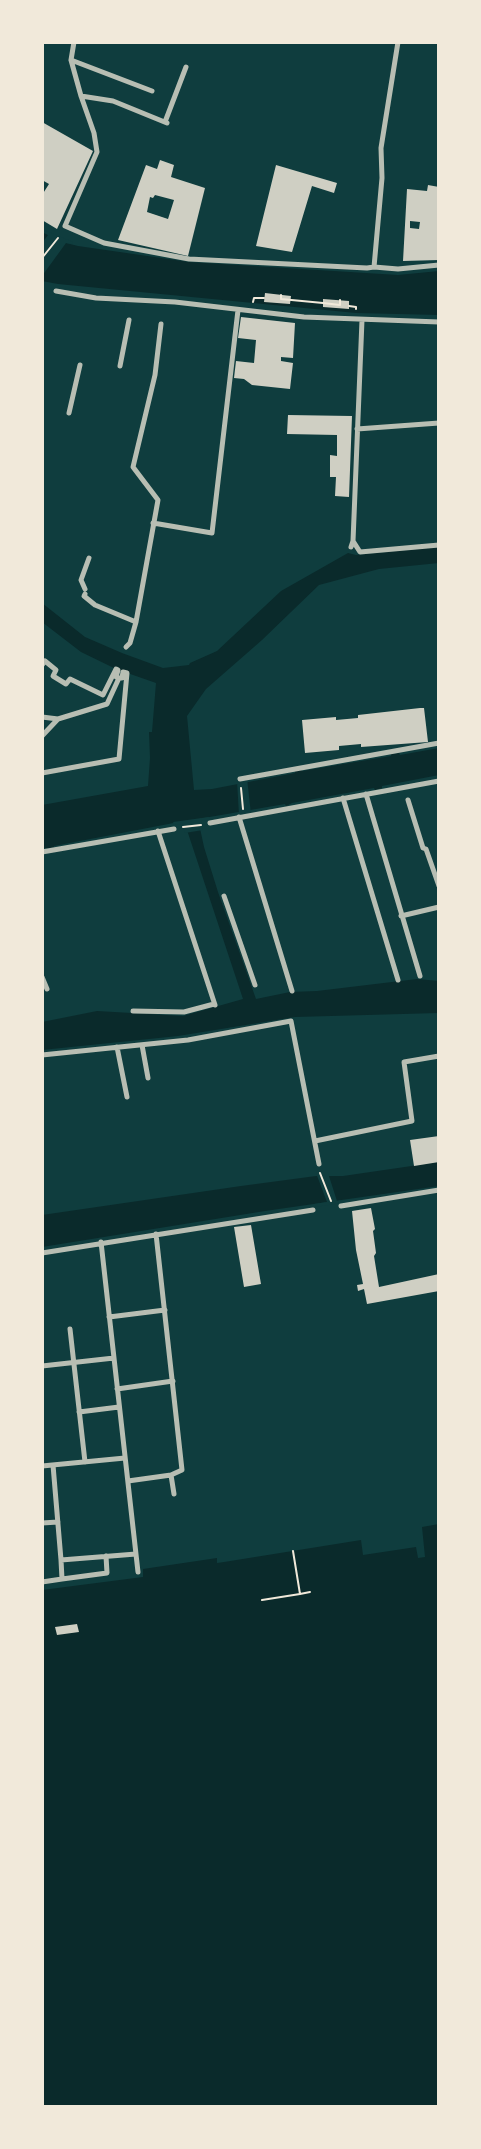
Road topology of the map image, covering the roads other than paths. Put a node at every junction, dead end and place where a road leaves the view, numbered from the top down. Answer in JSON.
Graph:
{"nodes":[{"id":1,"x":74,"y":42,"type":"edge"},
{"id":2,"x":398,"y":42,"type":"edge"},
{"id":3,"x":71,"y":60,"type":"junction"},
{"id":4,"x":186,"y":67,"type":"dead end"},
{"id":5,"x":152,"y":91,"type":"dead end"},
{"id":6,"x":81,"y":96,"type":"junction"},
{"id":7,"x":439,"y":265,"type":"edge"},
{"id":8,"x":374,"y":267,"type":"junction"},
{"id":9,"x":56,"y":291,"type":"dead end"},
{"id":10,"x":238,"y":310,"type":"junction"},
{"id":11,"x":129,"y":320,"type":"dead end"},
{"id":12,"x":362,"y":320,"type":"junction"},
{"id":13,"x":439,"y":322,"type":"edge"},
{"id":14,"x":160,"y":324,"type":"dead end"},
{"id":15,"x":80,"y":365,"type":"dead end"},
{"id":16,"x":120,"y":366,"type":"dead end"},
{"id":17,"x":69,"y":413,"type":"dead end"},
{"id":18,"x":439,"y":423,"type":"edge"},
{"id":19,"x":357,"y":429,"type":"junction"},
{"id":20,"x":153,"y":523,"type":"junction"},
{"id":21,"x":439,"y":545,"type":"edge"},
{"id":22,"x":89,"y":558,"type":"dead end"},
{"id":23,"x":135,"y":622,"type":"junction"},
{"id":24,"x":126,"y":647,"type":"dead end"},
{"id":25,"x":42,"y":665,"type":"edge"},
{"id":26,"x":119,"y":678,"type":"junction"},
{"id":27,"x":42,"y":717,"type":"edge"},
{"id":28,"x":58,"y":720,"type":"junction"},
{"id":29,"x":42,"y":736,"type":"edge"},
{"id":30,"x":439,"y":743,"type":"edge"},
{"id":31,"x":42,"y":773,"type":"edge"},
{"id":32,"x":240,"y":779,"type":"road end"},
{"id":33,"x":439,"y":781,"type":"edge"},
{"id":34,"x":366,"y":794,"type":"junction"},
{"id":35,"x":343,"y":798,"type":"junction"},
{"id":36,"x":408,"y":800,"type":"dead end"},
{"id":37,"x":241,"y":816,"type":"junction"},
{"id":38,"x":210,"y":823,"type":"road end"},
{"id":39,"x":174,"y":829,"type":"road end"},
{"id":40,"x":158,"y":831,"type":"junction"},
{"id":41,"x":42,"y":852,"type":"edge"},
{"id":42,"x":438,"y":877,"type":"edge"},
{"id":43,"x":439,"y":886,"type":"edge"},
{"id":44,"x":224,"y":896,"type":"dead end"},
{"id":45,"x":439,"y":909,"type":"edge"},
{"id":46,"x":402,"y":916,"type":"junction"},
{"id":47,"x":420,"y":976,"type":"dead end"},
{"id":48,"x":42,"y":977,"type":"edge"},
{"id":49,"x":398,"y":980,"type":"dead end"},
{"id":50,"x":255,"y":985,"type":"dead end"},
{"id":51,"x":47,"y":989,"type":"dead end"},
{"id":52,"x":292,"y":991,"type":"dead end"},
{"id":53,"x":133,"y":1011,"type":"dead end"},
{"id":54,"x":142,"y":1045,"type":"junction"},
{"id":55,"x":117,"y":1047,"type":"junction"},
{"id":56,"x":42,"y":1055,"type":"edge"},
{"id":57,"x":439,"y":1056,"type":"edge"},
{"id":58,"x":148,"y":1078,"type":"dead end"},
{"id":59,"x":127,"y":1097,"type":"dead end"},
{"id":60,"x":315,"y":1141,"type":"junction"},
{"id":61,"x":319,"y":1164,"type":"dead end"},
{"id":62,"x":439,"y":1190,"type":"edge"},
{"id":63,"x":341,"y":1206,"type":"dead end"},
{"id":64,"x":313,"y":1210,"type":"dead end"},
{"id":65,"x":156,"y":1234,"type":"junction"},
{"id":66,"x":101,"y":1242,"type":"junction"},
{"id":67,"x":42,"y":1253,"type":"edge"},
{"id":68,"x":165,"y":1310,"type":"junction"},
{"id":69,"x":109,"y":1317,"type":"junction"},
{"id":70,"x":70,"y":1329,"type":"dead end"},
{"id":71,"x":114,"y":1358,"type":"junction"},
{"id":72,"x":73,"y":1363,"type":"junction"},
{"id":73,"x":42,"y":1366,"type":"edge"},
{"id":74,"x":173,"y":1381,"type":"junction"},
{"id":75,"x":117,"y":1389,"type":"junction"},
{"id":76,"x":119,"y":1407,"type":"junction"},
{"id":77,"x":79,"y":1412,"type":"junction"},
{"id":78,"x":125,"y":1458,"type":"junction"},
{"id":79,"x":85,"y":1462,"type":"junction"},
{"id":80,"x":53,"y":1465,"type":"junction"},
{"id":81,"x":42,"y":1466,"type":"edge"},
{"id":82,"x":171,"y":1475,"type":"junction"},
{"id":83,"x":128,"y":1481,"type":"junction"},
{"id":84,"x":174,"y":1494,"type":"dead end"},
{"id":85,"x":58,"y":1522,"type":"junction"},
{"id":86,"x":42,"y":1523,"type":"edge"},
{"id":87,"x":136,"y":1554,"type":"junction"},
{"id":88,"x":106,"y":1556,"type":"junction"},
{"id":89,"x":61,"y":1560,"type":"junction"},
{"id":90,"x":138,"y":1572,"type":"dead end"},
{"id":91,"x":62,"y":1579,"type":"junction"},
{"id":92,"x":42,"y":1582,"type":"edge"}],
"edges":[{"from":1,"to":3,"type":"street"},
{"from":2,"to":8,"type":"street"},
{"from":3,"to":5,"type":"street"},
{"from":3,"to":6,"type":"street"},
{"from":4,"to":6,"type":"street"},
{"from":6,"to":8,"type":"street"},
{"from":7,"to":8,"type":"street"},
{"from":9,"to":10,"type":"street"},
{"from":10,"to":12,"type":"street"},
{"from":10,"to":20,"type":"street"},
{"from":11,"to":16,"type":"street"},
{"from":12,"to":13,"type":"street"},
{"from":12,"to":19,"type":"street"},
{"from":14,"to":20,"type":"street"},
{"from":15,"to":17,"type":"street"},
{"from":18,"to":19,"type":"street"},
{"from":19,"to":21,"type":"street"},
{"from":20,"to":23,"type":"street"},
{"from":22,"to":23,"type":"street"},
{"from":23,"to":24,"type":"street"},
{"from":25,"to":26,"type":"street"},
{"from":26,"to":28,"type":"street"},
{"from":26,"to":31,"type":"street"},
{"from":27,"to":28,"type":"street"},
{"from":28,"to":29,"type":"street"},
{"from":30,"to":32,"type":"street"},
{"from":33,"to":34,"type":"street"},
{"from":34,"to":35,"type":"street"},
{"from":34,"to":46,"type":"street"},
{"from":35,"to":37,"type":"street"},
{"from":35,"to":49,"type":"street"},
{"from":36,"to":42,"type":"street"},
{"from":37,"to":38,"type":"street"},
{"from":37,"to":52,"type":"street"},
{"from":39,"to":40,"type":"street"},
{"from":40,"to":41,"type":"street"},
{"from":40,"to":53,"type":"street"},
{"from":42,"to":43,"type":"street"},
{"from":44,"to":50,"type":"street"},
{"from":45,"to":46,"type":"street"},
{"from":46,"to":47,"type":"street"},
{"from":48,"to":51,"type":"street"},
{"from":54,"to":55,"type":"street"},
{"from":54,"to":58,"type":"street"},
{"from":54,"to":60,"type":"street"},
{"from":55,"to":56,"type":"street"},
{"from":55,"to":59,"type":"street"},
{"from":57,"to":60,"type":"street"},
{"from":60,"to":61,"type":"street"},
{"from":62,"to":63,"type":"street"},
{"from":64,"to":65,"type":"street"},
{"from":65,"to":66,"type":"street"},
{"from":65,"to":68,"type":"street"},
{"from":66,"to":67,"type":"street"},
{"from":66,"to":69,"type":"street"},
{"from":68,"to":69,"type":"street"},
{"from":68,"to":74,"type":"street"},
{"from":69,"to":71,"type":"street"},
{"from":70,"to":72,"type":"street"},
{"from":71,"to":72,"type":"street"},
{"from":71,"to":75,"type":"street"},
{"from":72,"to":73,"type":"street"},
{"from":72,"to":77,"type":"street"},
{"from":74,"to":75,"type":"street"},
{"from":74,"to":82,"type":"street"},
{"from":75,"to":76,"type":"street"},
{"from":76,"to":77,"type":"street"},
{"from":76,"to":78,"type":"street"},
{"from":77,"to":79,"type":"street"},
{"from":78,"to":79,"type":"street"},
{"from":78,"to":83,"type":"street"},
{"from":79,"to":80,"type":"street"},
{"from":80,"to":81,"type":"street"},
{"from":80,"to":85,"type":"street"},
{"from":82,"to":83,"type":"street"},
{"from":82,"to":84,"type":"street"},
{"from":83,"to":87,"type":"street"},
{"from":85,"to":86,"type":"street"},
{"from":85,"to":89,"type":"street"},
{"from":87,"to":88,"type":"street"},
{"from":87,"to":90,"type":"street"},
{"from":88,"to":89,"type":"street"},
{"from":88,"to":91,"type":"street"},
{"from":89,"to":91,"type":"street"},
{"from":91,"to":92,"type":"street"}]}
